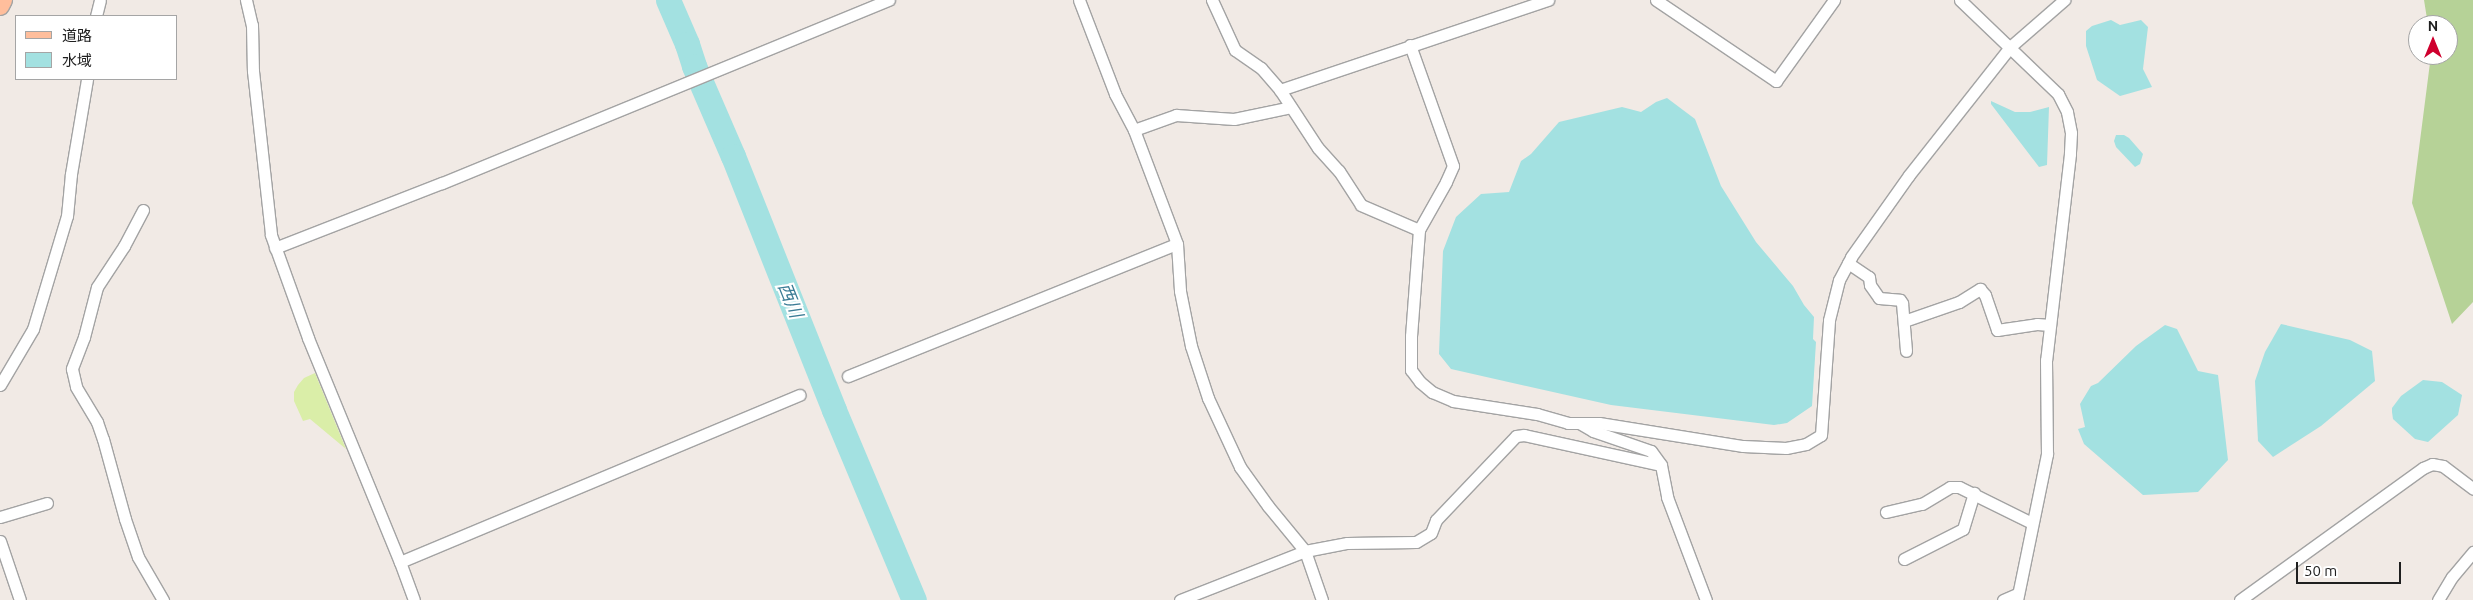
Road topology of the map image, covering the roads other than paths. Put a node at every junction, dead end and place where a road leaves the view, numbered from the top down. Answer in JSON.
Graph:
{"nodes":[{"id":1,"x":3,"y":0,"type":"edge"},
{"id":2,"x":100,"y":0,"type":"edge"},
{"id":3,"x":246,"y":0,"type":"edge"},
{"id":4,"x":889,"y":0,"type":"edge"},
{"id":5,"x":1079,"y":0,"type":"edge"},
{"id":6,"x":1213,"y":0,"type":"edge"},
{"id":7,"x":1548,"y":0,"type":"edge"},
{"id":8,"x":1656,"y":0,"type":"edge"},
{"id":9,"x":1834,"y":0,"type":"edge"},
{"id":10,"x":1960,"y":0,"type":"edge"},
{"id":11,"x":2064,"y":0,"type":"edge"},
{"id":12,"x":1515,"y":5,"type":"edge"},
{"id":13,"x":0,"y":6,"type":"edge"},
{"id":14,"x":96,"y":15,"type":"edge"},
{"id":15,"x":1410,"y":45,"type":"junction"},
{"id":16,"x":2010,"y":47,"type":"junction"},
{"id":17,"x":87,"y":80,"type":"edge"},
{"id":18,"x":1280,"y":90,"type":"junction"},
{"id":19,"x":1291,"y":107,"type":"junction"},
{"id":20,"x":1134,"y":130,"type":"junction"},
{"id":21,"x":143,"y":210,"type":"dead end"},
{"id":22,"x":1419,"y":230,"type":"junction"},
{"id":23,"x":1177,"y":244,"type":"junction"},
{"id":24,"x":275,"y":248,"type":"junction"},
{"id":25,"x":1848,"y":263,"type":"junction"},
{"id":26,"x":1904,"y":321,"type":"junction"},
{"id":27,"x":2050,"y":325,"type":"junction"},
{"id":28,"x":1906,"y":351,"type":"dead end"},
{"id":29,"x":848,"y":376,"type":"dead end"},
{"id":30,"x":0,"y":385,"type":"edge"},
{"id":31,"x":799,"y":395,"type":"dead end"},
{"id":32,"x":1580,"y":424,"type":"junction"},
{"id":33,"x":1661,"y":465,"type":"junction"},
{"id":34,"x":2473,"y":489,"type":"edge"},
{"id":35,"x":1974,"y":494,"type":"junction"},
{"id":36,"x":47,"y":503,"type":"dead end"},
{"id":37,"x":1886,"y":512,"type":"dead end"},
{"id":38,"x":0,"y":517,"type":"edge"},
{"id":39,"x":2032,"y":523,"type":"junction"},
{"id":40,"x":0,"y":540,"type":"edge"},
{"id":41,"x":1305,"y":551,"type":"junction"},
{"id":42,"x":2473,"y":552,"type":"edge"},
{"id":43,"x":1904,"y":559,"type":"dead end"},
{"id":44,"x":400,"y":562,"type":"junction"},
{"id":45,"x":2017,"y":597,"type":"edge"},
{"id":46,"x":20,"y":600,"type":"edge"},
{"id":47,"x":164,"y":600,"type":"edge"},
{"id":48,"x":414,"y":600,"type":"edge"},
{"id":49,"x":1180,"y":600,"type":"edge"},
{"id":50,"x":1322,"y":600,"type":"edge"},
{"id":51,"x":1706,"y":600,"type":"edge"},
{"id":52,"x":2003,"y":600,"type":"edge"},
{"id":53,"x":2240,"y":600,"type":"edge"},
{"id":54,"x":2438,"y":600,"type":"edge"}],
"edges":[{"from":1,"to":13,"type":"main road"},
{"from":2,"to":14,"type":"street"},
{"from":3,"to":24,"type":"street"},
{"from":4,"to":24,"type":"street"},
{"from":5,"to":20,"type":"street"},
{"from":6,"to":18,"type":"street"},
{"from":7,"to":12,"type":"street"},
{"from":8,"to":9,"type":"street"},
{"from":10,"to":16,"type":"street"},
{"from":11,"to":16,"type":"street"},
{"from":12,"to":15,"type":"street"},
{"from":15,"to":18,"type":"street"},
{"from":15,"to":22,"type":"street"},
{"from":16,"to":25,"type":"street"},
{"from":16,"to":27,"type":"street"},
{"from":17,"to":30,"type":"street"},
{"from":18,"to":19,"type":"street"},
{"from":19,"to":20,"type":"street"},
{"from":19,"to":22,"type":"street"},
{"from":20,"to":23,"type":"street"},
{"from":21,"to":47,"type":"street"},
{"from":22,"to":32,"type":"street"},
{"from":23,"to":29,"type":"street"},
{"from":23,"to":41,"type":"street"},
{"from":24,"to":44,"type":"street"},
{"from":25,"to":26,"type":"street"},
{"from":25,"to":32,"type":"street"},
{"from":26,"to":27,"type":"street"},
{"from":26,"to":28,"type":"street"},
{"from":27,"to":39,"type":"street"},
{"from":31,"to":44,"type":"street"},
{"from":32,"to":33,"type":"street"},
{"from":33,"to":41,"type":"street"},
{"from":33,"to":51,"type":"street"},
{"from":34,"to":53,"type":"street"},
{"from":35,"to":37,"type":"street"},
{"from":35,"to":39,"type":"street"},
{"from":35,"to":43,"type":"street"},
{"from":36,"to":38,"type":"street"},
{"from":39,"to":45,"type":"street"},
{"from":40,"to":46,"type":"street"},
{"from":41,"to":49,"type":"street"},
{"from":41,"to":50,"type":"street"},
{"from":42,"to":54,"type":"street"},
{"from":44,"to":48,"type":"street"},
{"from":45,"to":52,"type":"street"}]}
